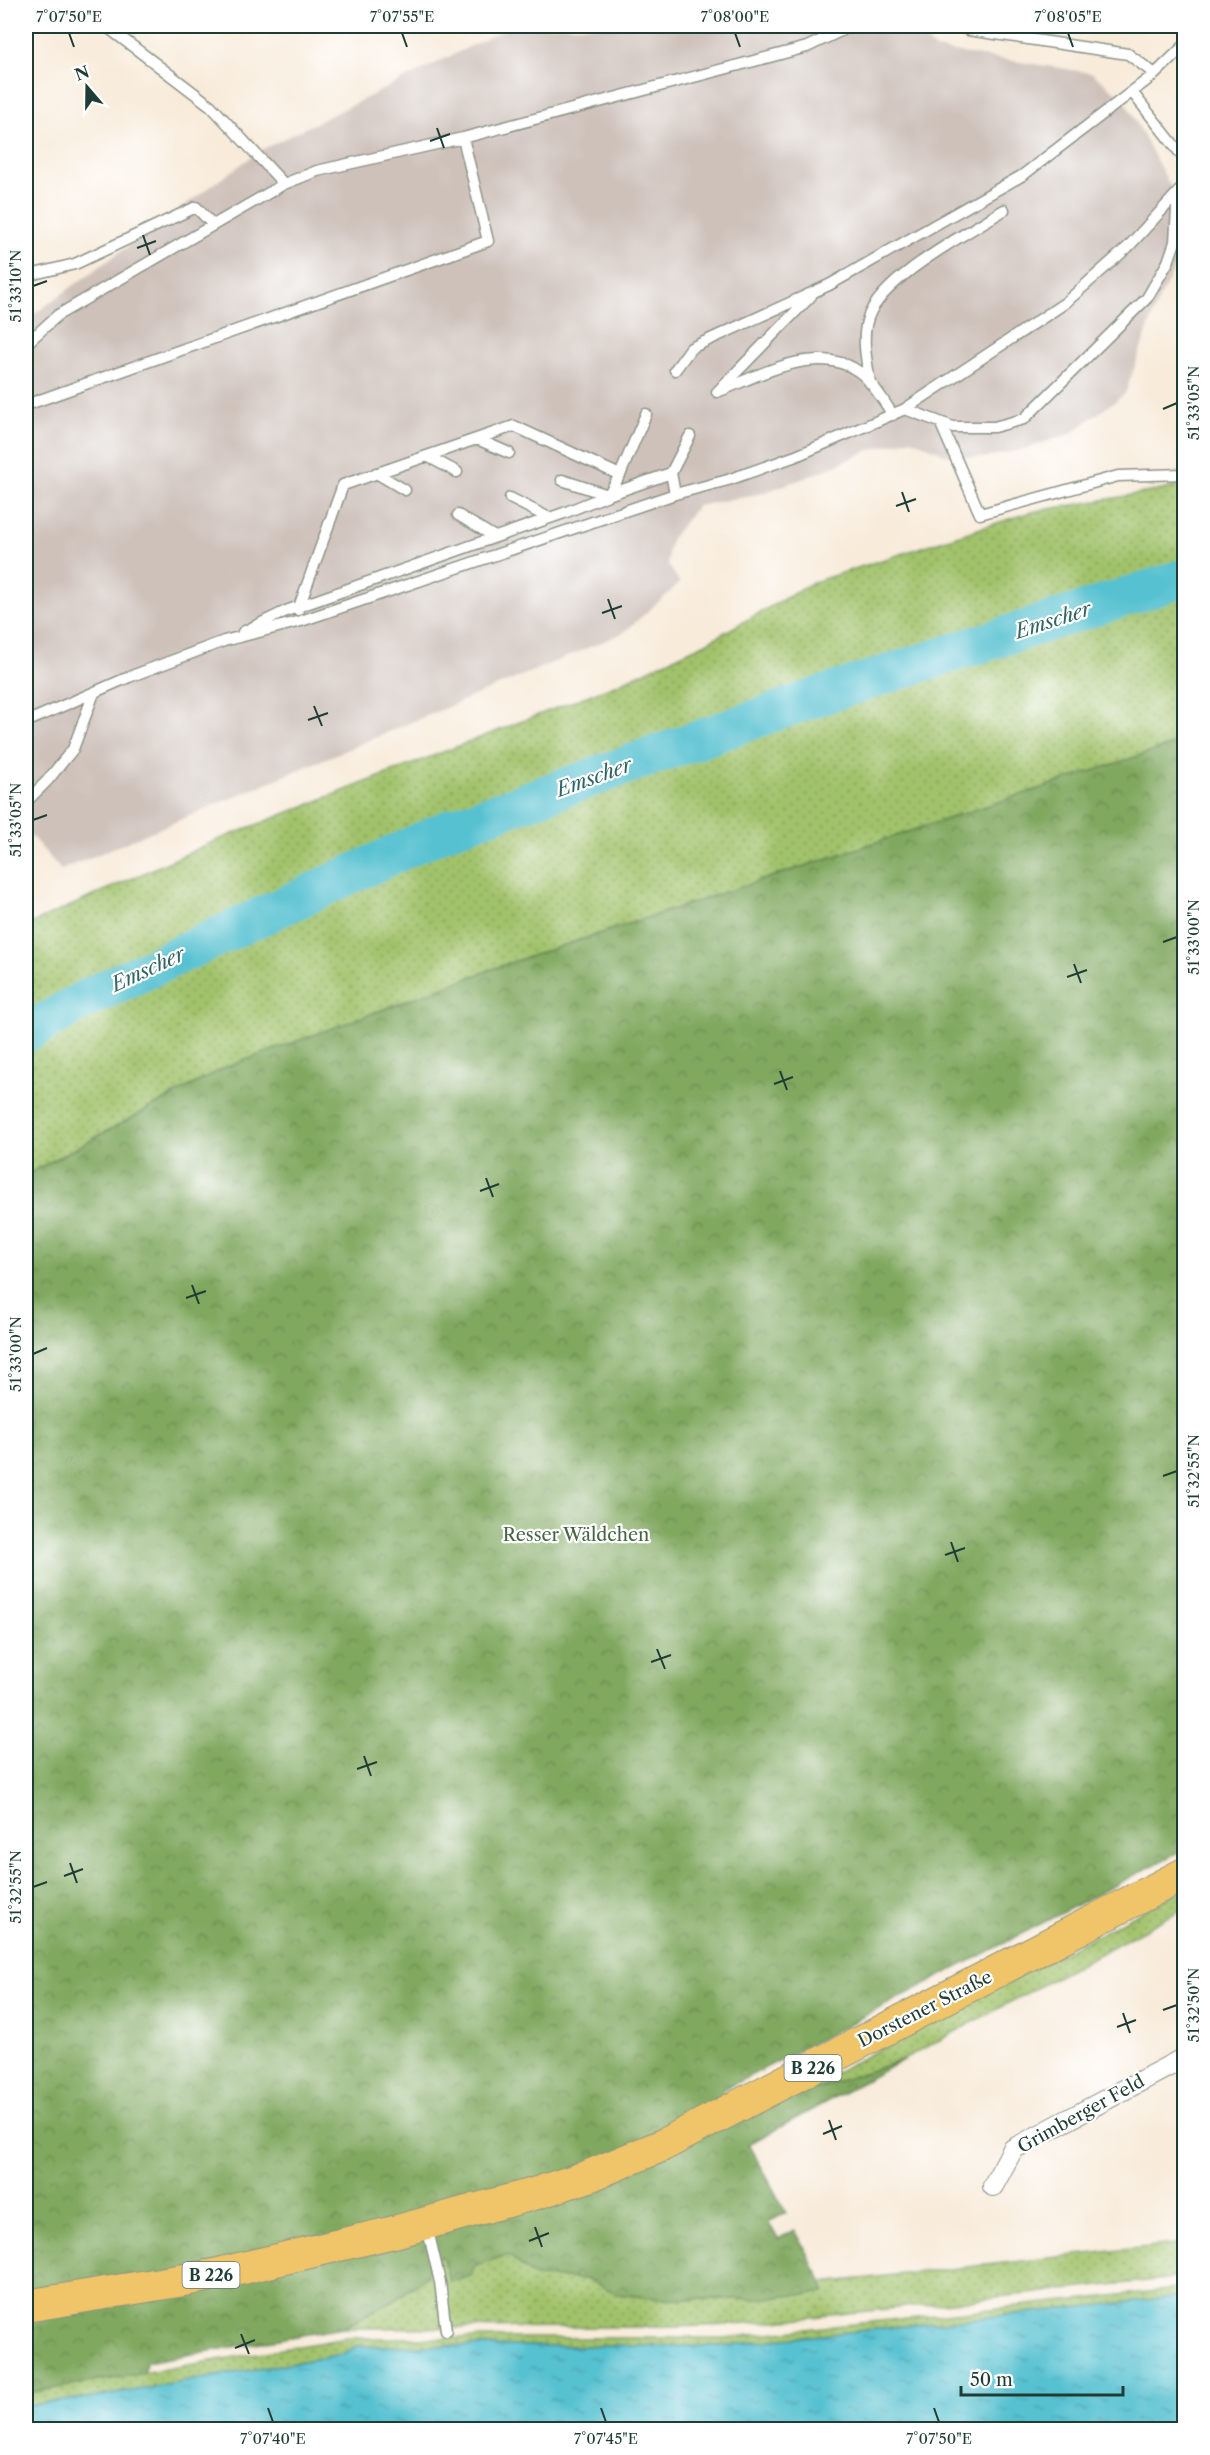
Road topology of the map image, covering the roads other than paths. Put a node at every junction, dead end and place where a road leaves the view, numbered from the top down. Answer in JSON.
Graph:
{"nodes":[{"id":1,"x":106,"y":26,"type":"edge"},
{"id":2,"x":851,"y":26,"type":"edge"},
{"id":3,"x":959,"y":26,"type":"edge"},
{"id":4,"x":1185,"y":46,"type":"edge"},
{"id":5,"x":1155,"y":74,"type":"junction"},
{"id":6,"x":1132,"y":92,"type":"junction"},
{"id":7,"x":463,"y":138,"type":"junction"},
{"id":8,"x":1185,"y":158,"type":"edge"},
{"id":9,"x":284,"y":184,"type":"junction"},
{"id":10,"x":1181,"y":189,"type":"edge"},
{"id":11,"x":1004,"y":210,"type":"dead end"},
{"id":12,"x":213,"y":225,"type":"junction"},
{"id":13,"x":26,"y":276,"type":"edge"},
{"id":14,"x":815,"y":291,"type":"junction"},
{"id":15,"x":26,"y":344,"type":"edge"},
{"id":16,"x":675,"y":369,"type":"dead end"},
{"id":17,"x":870,"y":383,"type":"junction"},
{"id":18,"x":26,"y":405,"type":"edge"},
{"id":19,"x":905,"y":409,"type":"junction"},
{"id":20,"x":646,"y":414,"type":"dead end"},
{"id":21,"x":893,"y":415,"type":"junction"},
{"id":22,"x":940,"y":422,"type":"junction"},
{"id":23,"x":690,"y":436,"type":"dead end"},
{"id":24,"x":477,"y":439,"type":"junction"},
{"id":25,"x":508,"y":453,"type":"dead end"},
{"id":26,"x":427,"y":456,"type":"junction"},
{"id":27,"x":457,"y":472,"type":"dead end"},
{"id":28,"x":376,"y":473,"type":"junction"},
{"id":29,"x":671,"y":473,"type":"junction"},
{"id":30,"x":1185,"y":474,"type":"edge"},
{"id":31,"x":621,"y":475,"type":"junction"},
{"id":32,"x":562,"y":480,"type":"dead end"},
{"id":33,"x":405,"y":490,"type":"dead end"},
{"id":34,"x":675,"y":494,"type":"junction"},
{"id":35,"x":608,"y":495,"type":"junction"},
{"id":36,"x":510,"y":498,"type":"dead end"},
{"id":37,"x":458,"y":515,"type":"dead end"},
{"id":38,"x":549,"y":518,"type":"junction"},
{"id":39,"x":495,"y":537,"type":"junction"},
{"id":40,"x":297,"y":606,"type":"junction"},
{"id":41,"x":301,"y":621,"type":"junction"},
{"id":42,"x":224,"y":641,"type":"junction"},
{"id":43,"x":94,"y":693,"type":"junction"},
{"id":44,"x":26,"y":722,"type":"edge"},
{"id":45,"x":26,"y":802,"type":"edge"},
{"id":46,"x":1185,"y":1874,"type":"edge"},
{"id":47,"x":1185,"y":2058,"type":"edge"},
{"id":48,"x":993,"y":2186,"type":"dead end"},
{"id":49,"x":427,"y":2223,"type":"junction"},
{"id":50,"x":26,"y":2306,"type":"edge"},
{"id":51,"x":446,"y":2331,"type":"dead end"}],
"edges":[{"from":1,"to":9,"type":"lane"},
{"from":2,"to":7,"type":"lane"},
{"from":3,"to":5,"type":"lane"},
{"from":4,"to":5,"type":"lane"},
{"from":5,"to":6,"type":"lane"},
{"from":6,"to":8,"type":"lane"},
{"from":6,"to":14,"type":"lane"},
{"from":7,"to":9,"type":"lane"},
{"from":7,"to":18,"type":"lane"},
{"from":9,"to":12,"type":"lane"},
{"from":10,"to":19,"type":"lane"},
{"from":10,"to":22,"type":"lane"},
{"from":11,"to":17,"type":"lane"},
{"from":12,"to":13,"type":"lane"},
{"from":12,"to":15,"type":"lane"},
{"from":14,"to":16,"type":"lane"},
{"from":14,"to":17,"type":"lane"},
{"from":17,"to":21,"type":"lane"},
{"from":19,"to":21,"type":"lane"},
{"from":19,"to":22,"type":"lane"},
{"from":20,"to":31,"type":"lane"},
{"from":21,"to":34,"type":"lane"},
{"from":22,"to":30,"type":"lane"},
{"from":23,"to":29,"type":"lane"},
{"from":24,"to":25,"type":"lane"},
{"from":24,"to":26,"type":"lane"},
{"from":24,"to":31,"type":"lane"},
{"from":26,"to":27,"type":"lane"},
{"from":26,"to":28,"type":"lane"},
{"from":28,"to":33,"type":"lane"},
{"from":28,"to":40,"type":"lane"},
{"from":29,"to":34,"type":"lane"},
{"from":29,"to":35,"type":"lane"},
{"from":31,"to":35,"type":"lane"},
{"from":32,"to":35,"type":"lane"},
{"from":34,"to":41,"type":"lane"},
{"from":35,"to":38,"type":"lane"},
{"from":36,"to":38,"type":"lane"},
{"from":37,"to":39,"type":"lane"},
{"from":38,"to":39,"type":"lane"},
{"from":39,"to":40,"type":"lane"},
{"from":40,"to":41,"type":"lane"},
{"from":40,"to":42,"type":"lane"},
{"from":41,"to":42,"type":"lane"},
{"from":42,"to":43,"type":"lane"},
{"from":43,"to":44,"type":"lane"},
{"from":43,"to":45,"type":"lane"},
{"from":46,"to":49,"type":"main road","name":"Dorstener Straße","number":"B 226"},
{"from":47,"to":48,"type":"street","name":"Grimberger Feld"},
{"from":49,"to":50,"type":"main road","number":"B 226"},
{"from":49,"to":51,"type":"lane"}]}
